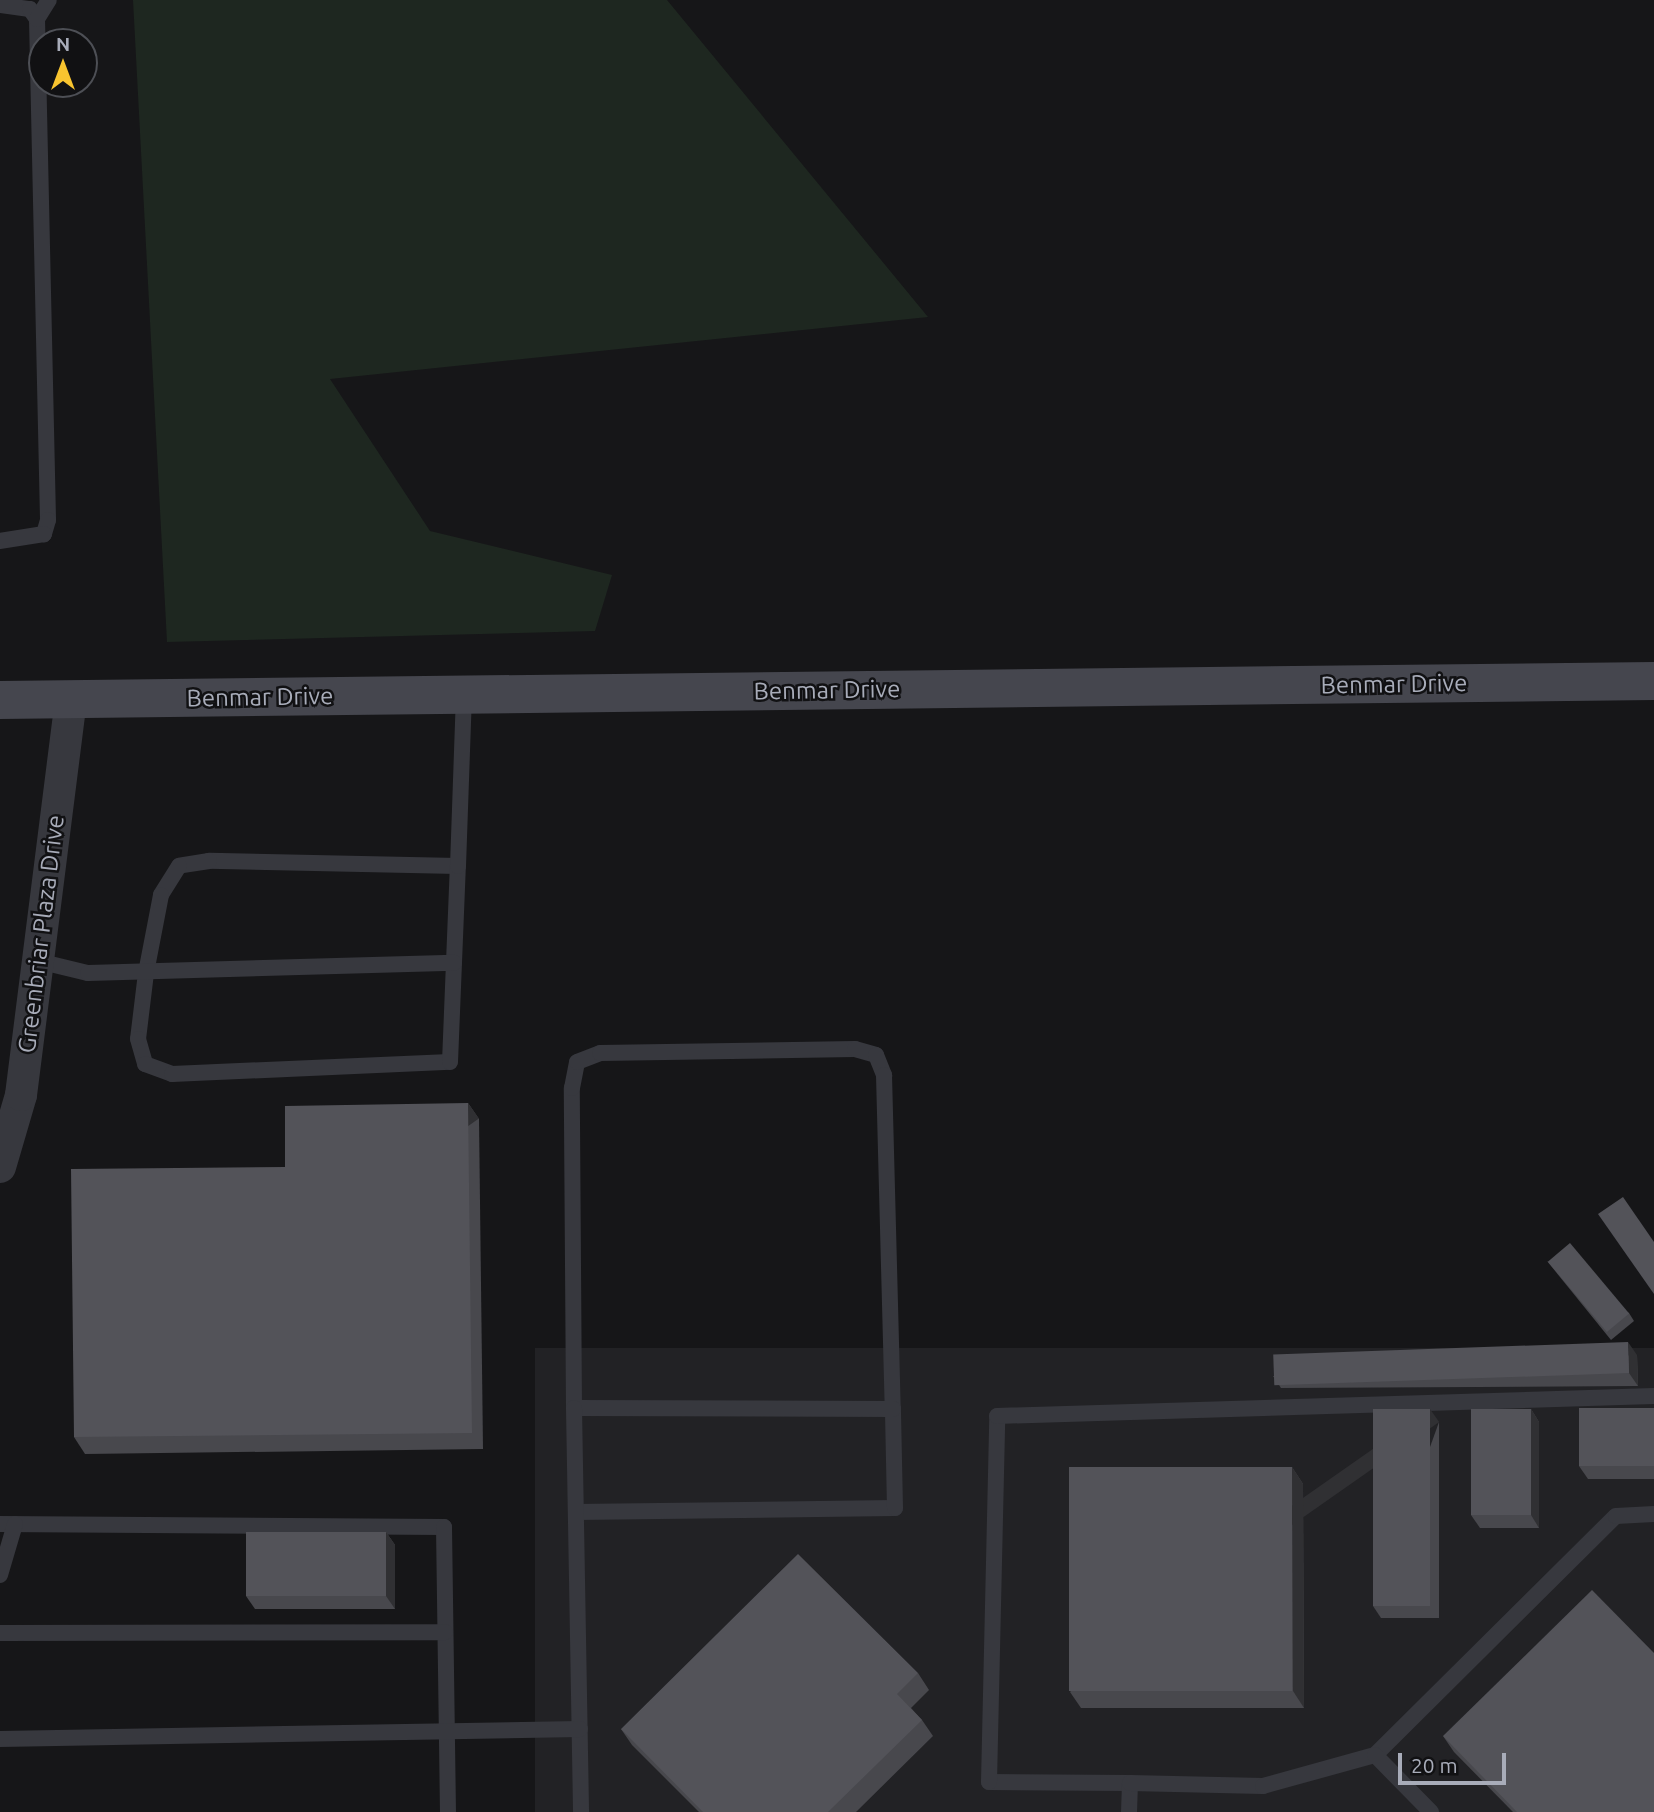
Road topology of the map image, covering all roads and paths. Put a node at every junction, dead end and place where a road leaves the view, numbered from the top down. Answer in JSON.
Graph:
{"nodes":[{"id":1,"x":49,"y":0,"type":"edge"},
{"id":2,"x":0,"y":5,"type":"edge"},
{"id":3,"x":37,"y":19,"type":"junction"},
{"id":4,"x":0,"y":541,"type":"edge"},
{"id":5,"x":1654,"y":681,"type":"edge"},
{"id":6,"x":464,"y":695,"type":"junction"},
{"id":7,"x":71,"y":699,"type":"junction"},
{"id":8,"x":0,"y":700,"type":"edge"},
{"id":9,"x":458,"y":866,"type":"junction"},
{"id":10,"x":38,"y":961,"type":"junction"},
{"id":11,"x":454,"y":963,"type":"junction"},
{"id":12,"x":146,"y":973,"type":"junction"},
{"id":13,"x":0,"y":1167,"type":"edge"},
{"id":14,"x":1654,"y":1395,"type":"edge"},
{"id":15,"x":574,"y":1408,"type":"junction"},
{"id":16,"x":892,"y":1409,"type":"junction"},
{"id":17,"x":576,"y":1512,"type":"junction"},
{"id":18,"x":1654,"y":1514,"type":"edge"},
{"id":19,"x":8,"y":1524,"type":"edge"},
{"id":20,"x":0,"y":1575,"type":"edge"},
{"id":21,"x":445,"y":1632,"type":"junction"},
{"id":22,"x":0,"y":1633,"type":"edge"},
{"id":23,"x":580,"y":1729,"type":"junction"},
{"id":24,"x":447,"y":1733,"type":"junction"},
{"id":25,"x":0,"y":1739,"type":"edge"},
{"id":26,"x":1375,"y":1755,"type":"junction"},
{"id":27,"x":1130,"y":1783,"type":"junction"},
{"id":28,"x":448,"y":1812,"type":"edge"},
{"id":29,"x":581,"y":1812,"type":"edge"},
{"id":30,"x":1129,"y":1812,"type":"edge"},
{"id":31,"x":1431,"y":1812,"type":"edge"}],
"edges":[{"from":1,"to":3,"type":"lane"},
{"from":2,"to":3,"type":"lane"},
{"from":3,"to":4,"type":"lane"},
{"from":5,"to":6,"type":"street","name":"Benmar Drive"},
{"from":6,"to":7,"type":"street","name":"Benmar Drive"},
{"from":6,"to":9,"type":"lane"},
{"from":7,"to":8,"type":"street","name":"Benmar Drive"},
{"from":7,"to":10,"type":"street","name":"Greenbriar Plaza Drive"},
{"from":9,"to":11,"type":"lane"},
{"from":9,"to":12,"type":"lane"},
{"from":10,"to":12,"type":"lane"},
{"from":10,"to":13,"type":"street","name":"Greenbriar Plaza Drive"},
{"from":11,"to":12,"type":"lane"},
{"from":11,"to":12,"type":"lane"},
{"from":14,"to":27,"type":"lane"},
{"from":15,"to":16,"type":"lane"},
{"from":15,"to":16,"type":"lane"},
{"from":15,"to":17,"type":"lane"},
{"from":16,"to":17,"type":"lane"},
{"from":17,"to":23,"type":"lane"},
{"from":18,"to":26,"type":"lane"},
{"from":19,"to":20,"type":"lane"},
{"from":19,"to":21,"type":"lane"},
{"from":21,"to":22,"type":"lane"},
{"from":21,"to":24,"type":"lane"},
{"from":23,"to":24,"type":"lane"},
{"from":23,"to":29,"type":"lane"},
{"from":24,"to":25,"type":"lane"},
{"from":24,"to":28,"type":"lane"},
{"from":26,"to":27,"type":"lane"},
{"from":26,"to":31,"type":"lane"},
{"from":27,"to":30,"type":"lane"}]}
